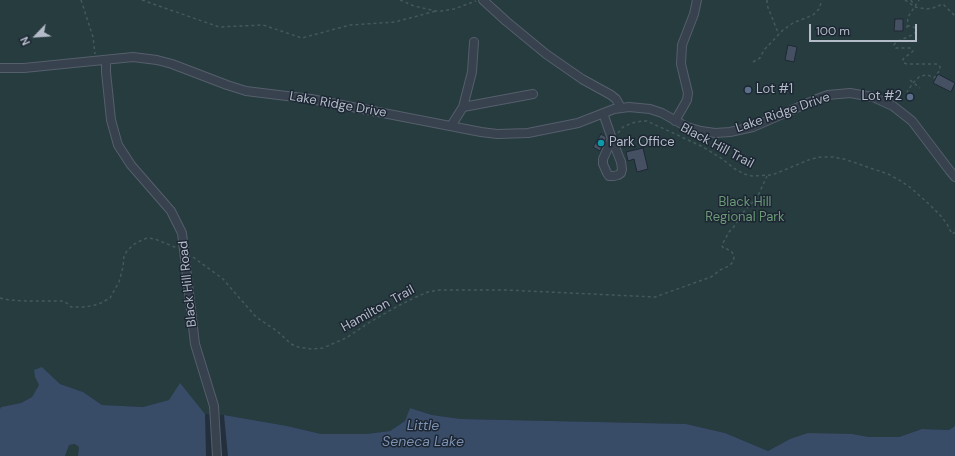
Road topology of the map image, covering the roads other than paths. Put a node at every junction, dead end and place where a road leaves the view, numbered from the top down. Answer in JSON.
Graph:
{"nodes":[{"id":1,"x":483,"y":0,"type":"edge"},
{"id":2,"x":697,"y":0,"type":"edge"},
{"id":3,"x":474,"y":42,"type":"dead end"},
{"id":4,"x":106,"y":60,"type":"junction"},
{"id":5,"x":0,"y":68,"type":"edge"},
{"id":6,"x":533,"y":94,"type":"dead end"},
{"id":7,"x":463,"y":107,"type":"junction"},
{"id":8,"x":621,"y":108,"type":"junction"},
{"id":9,"x":603,"y":113,"type":"junction"},
{"id":10,"x":675,"y":121,"type":"junction"},
{"id":11,"x":451,"y":126,"type":"junction"},
{"id":12,"x":612,"y":138,"type":"dead end"},
{"id":13,"x":955,"y":177,"type":"edge"},
{"id":14,"x":217,"y":456,"type":"edge"}],
"edges":[{"from":1,"to":8,"type":"street"},
{"from":2,"to":10,"type":"street"},
{"from":3,"to":7,"type":"street"},
{"from":4,"to":5,"type":"street","name":"Lake Ridge Drive"},
{"from":4,"to":11,"type":"street","name":"Lake Ridge Drive"},
{"from":4,"to":14,"type":"street","name":"Black Hill Road"},
{"from":6,"to":7,"type":"street"},
{"from":7,"to":11,"type":"street"},
{"from":8,"to":9,"type":"street","name":"Lake Ridge Drive"},
{"from":8,"to":10,"type":"street","name":"Lake Ridge Drive"},
{"from":9,"to":11,"type":"street","name":"Lake Ridge Drive"},
{"from":9,"to":12,"type":"street"},
{"from":10,"to":13,"type":"street","name":"Lake Ridge Drive"}]}
